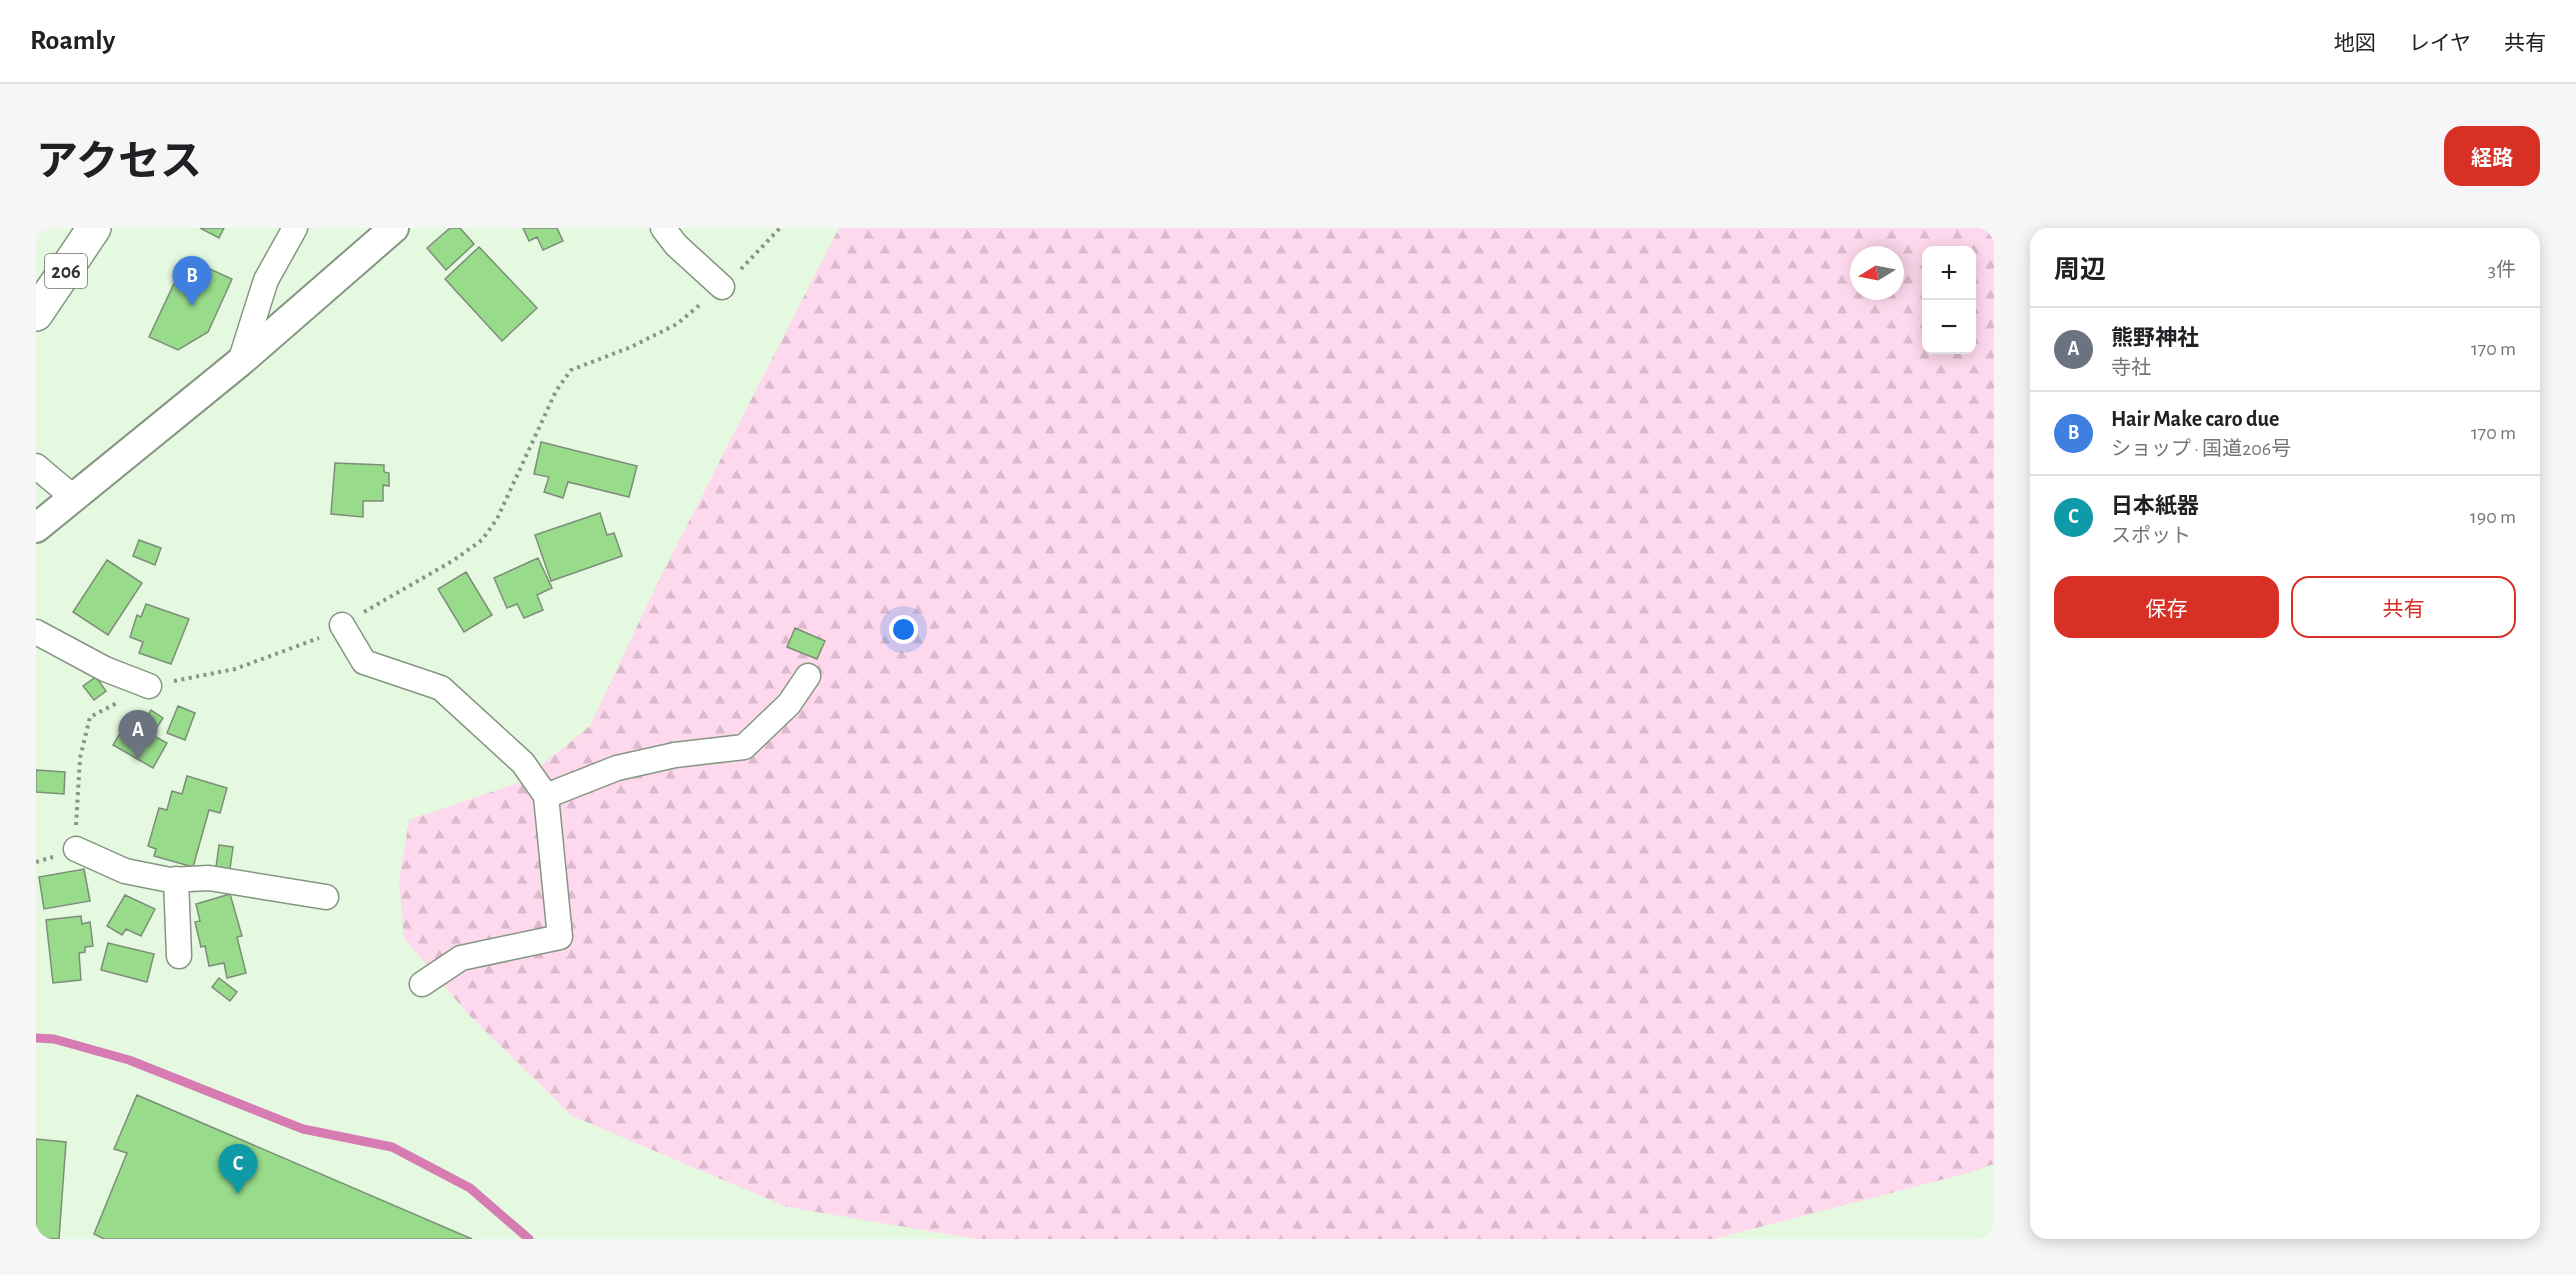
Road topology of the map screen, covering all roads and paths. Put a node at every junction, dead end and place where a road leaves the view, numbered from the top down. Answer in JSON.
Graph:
{"nodes":[{"id":1,"x":94,"y":228,"type":"edge"},
{"id":2,"x":295,"y":228,"type":"edge"},
{"id":3,"x":394,"y":228,"type":"edge"},
{"id":4,"x":663,"y":228,"type":"edge"},
{"id":5,"x":780,"y":228,"type":"edge"},
{"id":6,"x":722,"y":287,"type":"junction"},
{"id":7,"x":36,"y":314,"type":"edge"},
{"id":8,"x":240,"y":362,"type":"junction"},
{"id":9,"x":36,"y":466,"type":"edge"},
{"id":10,"x":74,"y":498,"type":"junction"},
{"id":11,"x":36,"y":528,"type":"edge"},
{"id":12,"x":342,"y":625,"type":"junction"},
{"id":13,"x":36,"y":632,"type":"edge"},
{"id":14,"x":808,"y":676,"type":"dead end"},
{"id":15,"x":149,"y":686,"type":"junction"},
{"id":16,"x":546,"y":795,"type":"junction"},
{"id":17,"x":76,"y":849,"type":"junction"},
{"id":18,"x":36,"y":862,"type":"edge"},
{"id":19,"x":176,"y":879,"type":"junction"},
{"id":20,"x":326,"y":897,"type":"dead end"},
{"id":21,"x":179,"y":956,"type":"dead end"},
{"id":22,"x":422,"y":984,"type":"dead end"}],
"edges":[{"from":1,"to":7,"type":"highway","number":"206"},
{"from":2,"to":8,"type":"street"},
{"from":3,"to":8,"type":"street"},
{"from":4,"to":6,"type":"street"},
{"from":5,"to":6,"type":"path"},
{"from":6,"to":12,"type":"path"},
{"from":8,"to":10,"type":"street"},
{"from":9,"to":10,"type":"street"},
{"from":10,"to":11,"type":"street"},
{"from":12,"to":15,"type":"path"},
{"from":12,"to":16,"type":"street"},
{"from":13,"to":15,"type":"street"},
{"from":14,"to":16,"type":"street"},
{"from":15,"to":17,"type":"path"},
{"from":16,"to":22,"type":"street"},
{"from":17,"to":18,"type":"path"},
{"from":17,"to":19,"type":"street"},
{"from":19,"to":20,"type":"street"},
{"from":19,"to":21,"type":"street"}]}
